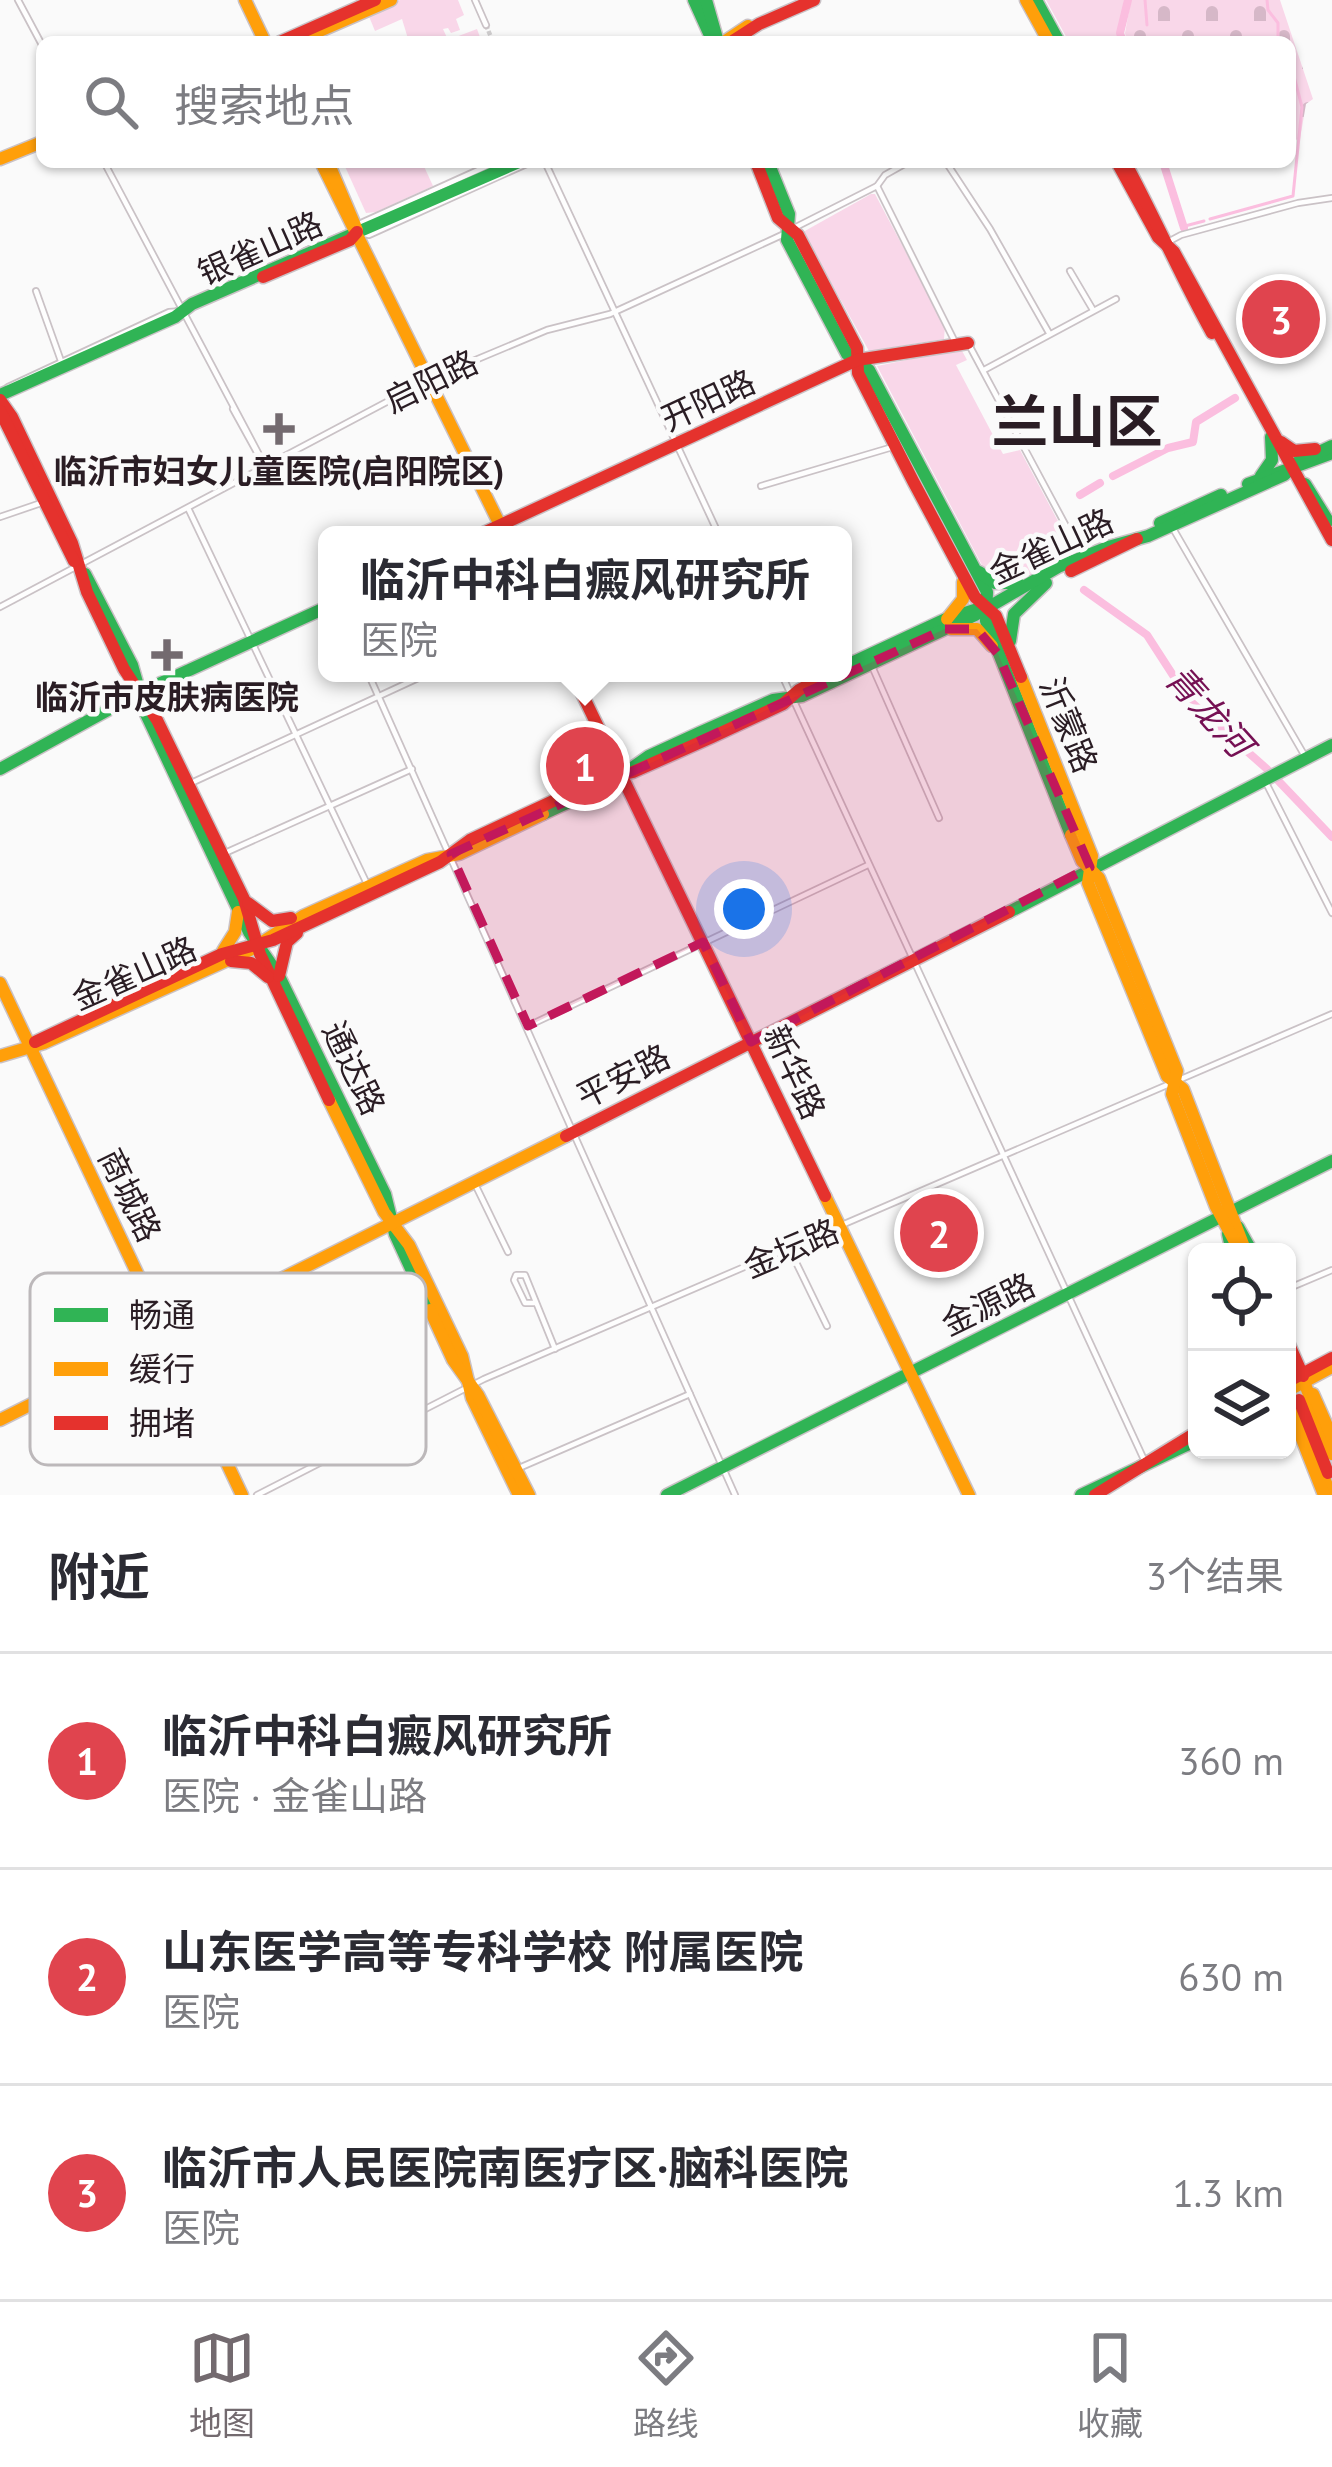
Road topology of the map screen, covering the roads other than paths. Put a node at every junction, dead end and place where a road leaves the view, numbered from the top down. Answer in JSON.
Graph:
{"nodes":[{"id":1,"x":18,"y":0,"type":"edge"},
{"id":2,"x":247,"y":0,"type":"edge"},
{"id":3,"x":375,"y":0,"type":"edge"},
{"id":4,"x":391,"y":0,"type":"edge"},
{"id":5,"x":476,"y":0,"type":"edge"},
{"id":6,"x":694,"y":0,"type":"edge"},
{"id":7,"x":706,"y":0,"type":"edge"},
{"id":8,"x":804,"y":0,"type":"edge"},
{"id":9,"x":814,"y":0,"type":"edge"},
{"id":10,"x":1026,"y":0,"type":"edge"},
{"id":11,"x":1036,"y":0,"type":"edge"},
{"id":12,"x":486,"y":25,"type":"tunnel mouth"},
{"id":13,"x":37,"y":36,"type":"edge"},
{"id":14,"x":264,"y":36,"type":"edge"},
{"id":15,"x":294,"y":36,"type":"edge"},
{"id":16,"x":308,"y":36,"type":"edge"},
{"id":17,"x":718,"y":36,"type":"edge"},
{"id":18,"x":720,"y":36,"type":"edge"},
{"id":19,"x":732,"y":36,"type":"edge"},
{"id":20,"x":734,"y":36,"type":"edge"},
{"id":21,"x":1046,"y":36,"type":"edge"},
{"id":22,"x":1056,"y":36,"type":"edge"},
{"id":23,"x":36,"y":144,"type":"edge"},
{"id":24,"x":0,"y":159,"type":"edge"},
{"id":25,"x":107,"y":168,"type":"edge"},
{"id":26,"x":328,"y":168,"type":"edge"},
{"id":27,"x":483,"y":168,"type":"edge"},
{"id":28,"x":494,"y":168,"type":"edge"},
{"id":29,"x":506,"y":168,"type":"edge"},
{"id":30,"x":518,"y":168,"type":"edge"},
{"id":31,"x":548,"y":168,"type":"edge"},
{"id":32,"x":758,"y":168,"type":"edge"},
{"id":33,"x":770,"y":168,"type":"edge"},
{"id":34,"x":898,"y":168,"type":"edge"},
{"id":35,"x":950,"y":168,"type":"edge"},
{"id":36,"x":1124,"y":168,"type":"edge"},
{"id":37,"x":877,"y":186,"type":"junction"},
{"id":38,"x":1332,"y":198,"type":"edge"},
{"id":39,"x":789,"y":231,"type":"junction"},
{"id":40,"x":358,"y":232,"type":"junction"},
{"id":41,"x":1166,"y":243,"type":"junction"},
{"id":42,"x":1070,"y":272,"type":"dead end"},
{"id":43,"x":36,"y":291,"type":"dead end"},
{"id":44,"x":1116,"y":298,"type":"dead end"},
{"id":45,"x":1093,"y":310,"type":"junction"},
{"id":46,"x":182,"y":311,"type":"junction"},
{"id":47,"x":616,"y":311,"type":"junction"},
{"id":48,"x":1048,"y":333,"type":"junction"},
{"id":49,"x":962,"y":343,"type":"junction"},
{"id":50,"x":74,"y":360,"type":"junction"},
{"id":51,"x":857,"y":360,"type":"junction"},
{"id":52,"x":983,"y":371,"type":"junction"},
{"id":53,"x":430,"y":379,"type":"junction"},
{"id":54,"x":4,"y":393,"type":"edge"},
{"id":55,"x":0,"y":411,"type":"edge"},
{"id":56,"x":1275,"y":439,"type":"junction"},
{"id":57,"x":679,"y":442,"type":"junction"},
{"id":58,"x":896,"y":446,"type":"junction"},
{"id":59,"x":1330,"y":449,"type":"edge"},
{"id":60,"x":1312,"y":462,"type":"junction"},
{"id":61,"x":265,"y":466,"type":"junction"},
{"id":62,"x":1291,"y":467,"type":"junction"},
{"id":63,"x":1255,"y":484,"type":"junction"},
{"id":64,"x":761,"y":487,"type":"dead end"},
{"id":65,"x":1308,"y":495,"type":"junction"},
{"id":66,"x":44,"y":502,"type":"junction"},
{"id":67,"x":188,"y":508,"type":"junction"},
{"id":68,"x":0,"y":517,"type":"edge"},
{"id":69,"x":1171,"y":525,"type":"junction"},
{"id":70,"x":501,"y":526,"type":"edge"},
{"id":71,"x":511,"y":526,"type":"edge"},
{"id":72,"x":715,"y":526,"type":"edge"},
{"id":73,"x":1332,"y":528,"type":"edge"},
{"id":74,"x":1140,"y":537,"type":"junction"},
{"id":75,"x":1332,"y":540,"type":"edge"},
{"id":76,"x":1084,"y":558,"type":"junction"},
{"id":77,"x":80,"y":567,"type":"junction"},
{"id":78,"x":968,"y":569,"type":"junction"},
{"id":79,"x":1043,"y":580,"type":"junction"},
{"id":80,"x":0,"y":607,"type":"edge"},
{"id":81,"x":986,"y":607,"type":"junction"},
{"id":82,"x":318,"y":611,"type":"edge"},
{"id":83,"x":946,"y":624,"type":"junction"},
{"id":84,"x":252,"y":642,"type":"junction"},
{"id":85,"x":1005,"y":653,"type":"junction"},
{"id":86,"x":852,"y":663,"type":"edge"},
{"id":87,"x":871,"y":664,"type":"junction"},
{"id":88,"x":852,"y":673,"type":"edge"},
{"id":89,"x":372,"y":682,"type":"edge"},
{"id":90,"x":408,"y":682,"type":"edge"},
{"id":91,"x":576,"y":682,"type":"edge"},
{"id":92,"x":785,"y":682,"type":"edge"},
{"id":93,"x":816,"y":682,"type":"edge"},
{"id":94,"x":832,"y":682,"type":"edge"},
{"id":95,"x":139,"y":693,"type":"junction"},
{"id":96,"x":378,"y":695,"type":"junction"},
{"id":97,"x":792,"y":697,"type":"junction"},
{"id":98,"x":296,"y":734,"type":"junction"},
{"id":99,"x":1332,"y":745,"type":"edge"},
{"id":100,"x":1306,"y":758,"type":"junction"},
{"id":101,"x":0,"y":769,"type":"edge"},
{"id":102,"x":412,"y":769,"type":"junction"},
{"id":103,"x":622,"y":774,"type":"junction"},
{"id":104,"x":1270,"y":776,"type":"junction"},
{"id":105,"x":188,"y":784,"type":"junction"},
{"id":106,"x":330,"y":805,"type":"junction"},
{"id":107,"x":939,"y":818,"type":"dead end"},
{"id":108,"x":223,"y":854,"type":"junction"},
{"id":109,"x":451,"y":854,"type":"junction"},
{"id":110,"x":868,"y":865,"type":"junction"},
{"id":111,"x":1090,"y":867,"type":"junction"},
{"id":112,"x":368,"y":886,"type":"junction"},
{"id":113,"x":239,"y":900,"type":"junction"},
{"id":114,"x":1332,"y":914,"type":"edge"},
{"id":115,"x":306,"y":919,"type":"junction"},
{"id":116,"x":703,"y":941,"type":"junction"},
{"id":117,"x":258,"y":942,"type":"junction"},
{"id":118,"x":220,"y":959,"type":"junction"},
{"id":119,"x":913,"y":962,"type":"junction"},
{"id":120,"x":276,"y":979,"type":"junction"},
{"id":121,"x":0,"y":982,"type":"edge"},
{"id":122,"x":1332,"y":1014,"type":"edge"},
{"id":123,"x":528,"y":1026,"type":"junction"},
{"id":124,"x":751,"y":1042,"type":"junction"},
{"id":125,"x":29,"y":1046,"type":"junction"},
{"id":126,"x":0,"y":1059,"type":"edge"},
{"id":127,"x":1175,"y":1083,"type":"junction"},
{"id":128,"x":574,"y":1130,"type":"junction"},
{"id":129,"x":1002,"y":1157,"type":"junction"},
{"id":130,"x":1332,"y":1162,"type":"edge"},
{"id":131,"x":473,"y":1181,"type":"junction"},
{"id":132,"x":1229,"y":1220,"type":"junction"},
{"id":133,"x":392,"y":1222,"type":"junction"},
{"id":134,"x":838,"y":1228,"type":"junction"},
{"id":135,"x":1238,"y":1243,"type":"edge"},
{"id":136,"x":789,"y":1249,"type":"junction"},
{"id":137,"x":508,"y":1252,"type":"dead end"},
{"id":138,"x":1332,"y":1270,"type":"edge"},
{"id":139,"x":137,"y":1273,"type":"edge"},
{"id":140,"x":290,"y":1273,"type":"edge"},
{"id":141,"x":422,"y":1273,"type":"edge"},
{"id":142,"x":426,"y":1281,"type":"edge"},
{"id":143,"x":1296,"y":1285,"type":"edge"},
{"id":144,"x":1066,"y":1295,"type":"junction"},
{"id":145,"x":534,"y":1303,"type":"junction"},
{"id":146,"x":652,"y":1308,"type":"junction"},
{"id":147,"x":827,"y":1326,"type":"dead end"},
{"id":148,"x":555,"y":1348,"type":"junction"},
{"id":149,"x":1332,"y":1358,"type":"edge"},
{"id":150,"x":1332,"y":1367,"type":"edge"},
{"id":151,"x":910,"y":1373,"type":"junction"},
{"id":152,"x":1296,"y":1380,"type":"edge"},
{"id":153,"x":1296,"y":1381,"type":"edge"},
{"id":154,"x":470,"y":1385,"type":"junction"},
{"id":155,"x":1296,"y":1386,"type":"edge"},
{"id":156,"x":1296,"y":1388,"type":"edge"},
{"id":157,"x":1296,"y":1388,"type":"edge"},
{"id":158,"x":1296,"y":1390,"type":"edge"},
{"id":159,"x":1296,"y":1392,"type":"edge"},
{"id":160,"x":690,"y":1394,"type":"junction"},
{"id":161,"x":30,"y":1405,"type":"edge"},
{"id":162,"x":426,"y":1408,"type":"edge"},
{"id":163,"x":0,"y":1420,"type":"edge"},
{"id":164,"x":1332,"y":1438,"type":"edge"},
{"id":165,"x":1188,"y":1441,"type":"edge"},
{"id":166,"x":1332,"y":1454,"type":"edge"},
{"id":167,"x":1146,"y":1464,"type":"junction"},
{"id":168,"x":228,"y":1465,"type":"edge"},
{"id":169,"x":315,"y":1465,"type":"edge"},
{"id":170,"x":1332,"y":1466,"type":"edge"},
{"id":171,"x":723,"y":1467,"type":"junction"},
{"id":172,"x":516,"y":1469,"type":"junction"},
{"id":173,"x":1332,"y":1481,"type":"edge"},
{"id":174,"x":242,"y":1495,"type":"edge"},
{"id":175,"x":257,"y":1495,"type":"edge"},
{"id":176,"x":519,"y":1495,"type":"edge"},
{"id":177,"x":529,"y":1495,"type":"edge"},
{"id":178,"x":667,"y":1495,"type":"edge"},
{"id":179,"x":735,"y":1495,"type":"edge"},
{"id":180,"x":969,"y":1495,"type":"edge"},
{"id":181,"x":1081,"y":1495,"type":"edge"},
{"id":182,"x":1095,"y":1495,"type":"edge"},
{"id":183,"x":1327,"y":1495,"type":"edge"}],
"edges":[{"from":1,"to":13,"type":"street"},
{"from":2,"to":14,"type":"main road"},
{"from":3,"to":15,"type":"main road"},
{"from":4,"to":16,"type":"main road"},
{"from":5,"to":12,"type":"street"},
{"from":6,"to":17,"type":"main road"},
{"from":7,"to":18,"type":"main road"},
{"from":8,"to":19,"type":"main road"},
{"from":9,"to":20,"type":"main road"},
{"from":10,"to":21,"type":"main road"},
{"from":11,"to":22,"type":"main road"},
{"from":23,"to":24,"type":"main road"},
{"from":25,"to":46,"type":"street"},
{"from":26,"to":40,"type":"main road"},
{"from":27,"to":40,"type":"street"},
{"from":28,"to":40,"type":"main road","name":"银雀山路"},
{"from":29,"to":40,"type":"main road","name":"银雀山路"},
{"from":30,"to":40,"type":"street"},
{"from":31,"to":47,"type":"street"},
{"from":32,"to":39,"type":"main road","name":"沂蒙路"},
{"from":33,"to":39,"type":"main road","name":"沂蒙路"},
{"from":34,"to":37,"type":"street","name":"启阳路"},
{"from":35,"to":48,"type":"street"},
{"from":36,"to":41,"type":"main road"},
{"from":37,"to":39,"type":"street","name":"启阳路"},
{"from":37,"to":49,"type":"street"},
{"from":38,"to":41,"type":"street"},
{"from":39,"to":47,"type":"street","name":"启阳路"},
{"from":39,"to":51,"type":"main road","name":"沂蒙路"},
{"from":40,"to":46,"type":"main road","name":"银雀山路"},
{"from":40,"to":46,"type":"main road","name":"银雀山路"},
{"from":40,"to":53,"type":"main road"},
{"from":41,"to":56,"type":"main road"},
{"from":42,"to":45,"type":"street"},
{"from":43,"to":50,"type":"street"},
{"from":44,"to":45,"type":"street"},
{"from":45,"to":48,"type":"street"},
{"from":46,"to":50,"type":"main road","name":"银雀山路"},
{"from":46,"to":50,"type":"street"},
{"from":46,"to":61,"type":"street"},
{"from":47,"to":53,"type":"street","name":"启阳路"},
{"from":47,"to":57,"type":"street"},
{"from":48,"to":52,"type":"street"},
{"from":49,"to":51,"type":"main road","name":"开阳路"},
{"from":49,"to":52,"type":"street"},
{"from":50,"to":54,"type":"main road","name":"银雀山路"},
{"from":50,"to":54,"type":"street"},
{"from":51,"to":57,"type":"main road","name":"开阳路"},
{"from":51,"to":58,"type":"main road","name":"沂蒙路"},
{"from":51,"to":78,"type":"main road","name":"沂蒙路"},
{"from":52,"to":76,"type":"street"},
{"from":53,"to":61,"type":"street","name":"启阳路"},
{"from":53,"to":70,"type":"main road"},
{"from":54,"to":77,"type":"main road","name":"通达路"},
{"from":55,"to":66,"type":"main road","name":"通达路"},
{"from":56,"to":59,"type":"main road"},
{"from":56,"to":62,"type":"main road"},
{"from":56,"to":63,"type":"main road"},
{"from":57,"to":71,"type":"main road","name":"开阳路"},
{"from":57,"to":72,"type":"street"},
{"from":58,"to":64,"type":"street"},
{"from":58,"to":78,"type":"main road","name":"沂蒙路"},
{"from":59,"to":60,"type":"main road","name":"金雀山路"},
{"from":59,"to":62,"type":"main road","name":"金雀山路"},
{"from":60,"to":62,"type":"main road","name":"金雀山路"},
{"from":60,"to":65,"type":"main road"},
{"from":61,"to":67,"type":"street","name":"启阳路"},
{"from":62,"to":63,"type":"main road","name":"金雀山路"},
{"from":62,"to":65,"type":"main road"},
{"from":63,"to":65,"type":"main road"},
{"from":63,"to":69,"type":"main road","name":"金雀山路"},
{"from":63,"to":74,"type":"main road","name":"金雀山路"},
{"from":65,"to":73,"type":"main road"},
{"from":65,"to":75,"type":"main road"},
{"from":66,"to":68,"type":"street"},
{"from":66,"to":77,"type":"main road","name":"通达路"},
{"from":67,"to":77,"type":"street","name":"启阳路"},
{"from":67,"to":84,"type":"street"},
{"from":69,"to":74,"type":"main road","name":"金雀山路"},
{"from":69,"to":100,"type":"street"},
{"from":74,"to":76,"type":"main road","name":"金雀山路"},
{"from":74,"to":79,"type":"main road","name":"金雀山路"},
{"from":76,"to":79,"type":"main road","name":"金雀山路"},
{"from":77,"to":80,"type":"street","name":"启阳路"},
{"from":77,"to":95,"type":"main road","name":"通达路"},
{"from":78,"to":79,"type":"main road"},
{"from":78,"to":81,"type":"main road","name":"沂蒙路"},
{"from":78,"to":83,"type":"main road"},
{"from":79,"to":81,"type":"main road","name":"金雀山路"},
{"from":79,"to":85,"type":"main road"},
{"from":81,"to":83,"type":"main road","name":"金雀山路"},
{"from":81,"to":85,"type":"main road","name":"沂蒙路"},
{"from":82,"to":84,"type":"main road"},
{"from":83,"to":85,"type":"main road"},
{"from":83,"to":86,"type":"main road","name":"金雀山路"},
{"from":83,"to":87,"type":"main road","name":"金雀山路"},
{"from":84,"to":95,"type":"main road"},
{"from":84,"to":98,"type":"street"},
{"from":85,"to":111,"type":"main road","name":"沂蒙路"},
{"from":87,"to":88,"type":"main road","name":"金雀山路"},
{"from":87,"to":107,"type":"street"},
{"from":89,"to":96,"type":"street"},
{"from":90,"to":96,"type":"street"},
{"from":91,"to":103,"type":"main road","name":"新华路"},
{"from":92,"to":97,"type":"street"},
{"from":93,"to":97,"type":"main road","name":"金雀山路"},
{"from":94,"to":97,"type":"main road","name":"金雀山路"},
{"from":95,"to":101,"type":"main road"},
{"from":95,"to":105,"type":"main road","name":"通达路"},
{"from":95,"to":113,"type":"main road","name":"通达路"},
{"from":96,"to":98,"type":"street"},
{"from":96,"to":102,"type":"street"},
{"from":97,"to":103,"type":"main road","name":"金雀山路"},
{"from":97,"to":110,"type":"street"},
{"from":98,"to":105,"type":"street"},
{"from":98,"to":106,"type":"street"},
{"from":99,"to":100,"type":"main road","name":"平安路"},
{"from":100,"to":104,"type":"main road","name":"平安路"},
{"from":102,"to":106,"type":"street"},
{"from":102,"to":109,"type":"street"},
{"from":103,"to":109,"type":"main road","name":"金雀山路"},
{"from":103,"to":116,"type":"main road","name":"新华路"},
{"from":104,"to":111,"type":"main road","name":"平安路"},
{"from":104,"to":114,"type":"street"},
{"from":105,"to":108,"type":"main road","name":"通达路"},
{"from":106,"to":108,"type":"street"},
{"from":106,"to":112,"type":"street"},
{"from":108,"to":113,"type":"main road","name":"通达路"},
{"from":109,"to":112,"type":"main road","name":"金雀山路"},
{"from":109,"to":115,"type":"main road","name":"金雀山路"},
{"from":109,"to":123,"type":"street"},
{"from":110,"to":116,"type":"street"},
{"from":110,"to":119,"type":"street"},
{"from":111,"to":119,"type":"main road","name":"平安路"},
{"from":111,"to":127,"type":"main road","name":"沂蒙路"},
{"from":112,"to":115,"type":"main road","name":"金雀山路"},
{"from":113,"to":115,"type":"main road"},
{"from":113,"to":117,"type":"main road","name":"通达路"},
{"from":113,"to":118,"type":"main road"},
{"from":115,"to":117,"type":"main road","name":"金雀山路"},
{"from":115,"to":120,"type":"main road"},
{"from":116,"to":123,"type":"street"},
{"from":116,"to":124,"type":"main road","name":"新华路"},
{"from":117,"to":118,"type":"main road","name":"金雀山路"},
{"from":117,"to":120,"type":"main road","name":"通达路"},
{"from":118,"to":120,"type":"main road"},
{"from":118,"to":125,"type":"main road","name":"金雀山路"},
{"from":119,"to":124,"type":"main road","name":"平安路"},
{"from":119,"to":129,"type":"street"},
{"from":120,"to":133,"type":"main road","name":"通达路"},
{"from":121,"to":125,"type":"main road","name":"商城路"},
{"from":122,"to":127,"type":"street","name":"金坛路"},
{"from":123,"to":128,"type":"street"},
{"from":124,"to":128,"type":"main road","name":"平安路"},
{"from":124,"to":134,"type":"main road","name":"新华路"},
{"from":125,"to":126,"type":"main road","name":"金雀山路"},
{"from":125,"to":139,"type":"main road","name":"商城路"},
{"from":127,"to":129,"type":"street","name":"金坛路"},
{"from":127,"to":132,"type":"main road","name":"沂蒙路"},
{"from":128,"to":131,"type":"main road","name":"平安路"},
{"from":128,"to":146,"type":"street"},
{"from":129,"to":134,"type":"street","name":"金坛路"},
{"from":129,"to":144,"type":"street"},
{"from":130,"to":132,"type":"main road","name":"金源路"},
{"from":131,"to":133,"type":"main road","name":"平安路"},
{"from":131,"to":137,"type":"street"},
{"from":132,"to":135,"type":"main road","name":"沂蒙路"},
{"from":132,"to":144,"type":"main road","name":"金源路"},
{"from":133,"to":140,"type":"main road","name":"平安路"},
{"from":133,"to":141,"type":"main road","name":"通达路"},
{"from":134,"to":136,"type":"street","name":"金坛路"},
{"from":134,"to":151,"type":"main road","name":"新华路"},
{"from":136,"to":146,"type":"street","name":"金坛路"},
{"from":136,"to":147,"type":"street"},
{"from":138,"to":143,"type":"street"},
{"from":142,"to":154,"type":"main road","name":"通达路"},
{"from":144,"to":151,"type":"main road","name":"金源路"},
{"from":144,"to":167,"type":"street"},
{"from":145,"to":145,"type":"street"},
{"from":145,"to":148,"type":"street"},
{"from":146,"to":148,"type":"street","name":"金坛路"},
{"from":146,"to":160,"type":"street"},
{"from":148,"to":154,"type":"street","name":"金坛路"},
{"from":149,"to":152,"type":"main road"},
{"from":150,"to":153,"type":"main road"},
{"from":151,"to":171,"type":"main road","name":"金源路"},
{"from":151,"to":180,"type":"main road","name":"新华路"},
{"from":154,"to":162,"type":"street","name":"金坛路"},
{"from":154,"to":172,"type":"main road","name":"通达路"},
{"from":154,"to":176,"type":"main road","name":"通达路"},
{"from":155,"to":164,"type":"main road"},
{"from":156,"to":166,"type":"main road"},
{"from":157,"to":170,"type":"main road"},
{"from":158,"to":173,"type":"main road"},
{"from":159,"to":183,"type":"main road"},
{"from":160,"to":171,"type":"street"},
{"from":160,"to":172,"type":"street"},
{"from":161,"to":163,"type":"main road","name":"平安路"},
{"from":165,"to":167,"type":"main road"},
{"from":167,"to":181,"type":"main road"},
{"from":167,"to":182,"type":"main road"},
{"from":168,"to":174,"type":"main road","name":"商城路"},
{"from":169,"to":175,"type":"street","name":"金坛路"},
{"from":171,"to":178,"type":"main road","name":"金源路"},
{"from":171,"to":179,"type":"street"},
{"from":172,"to":177,"type":"main road","name":"通达路"}]}
